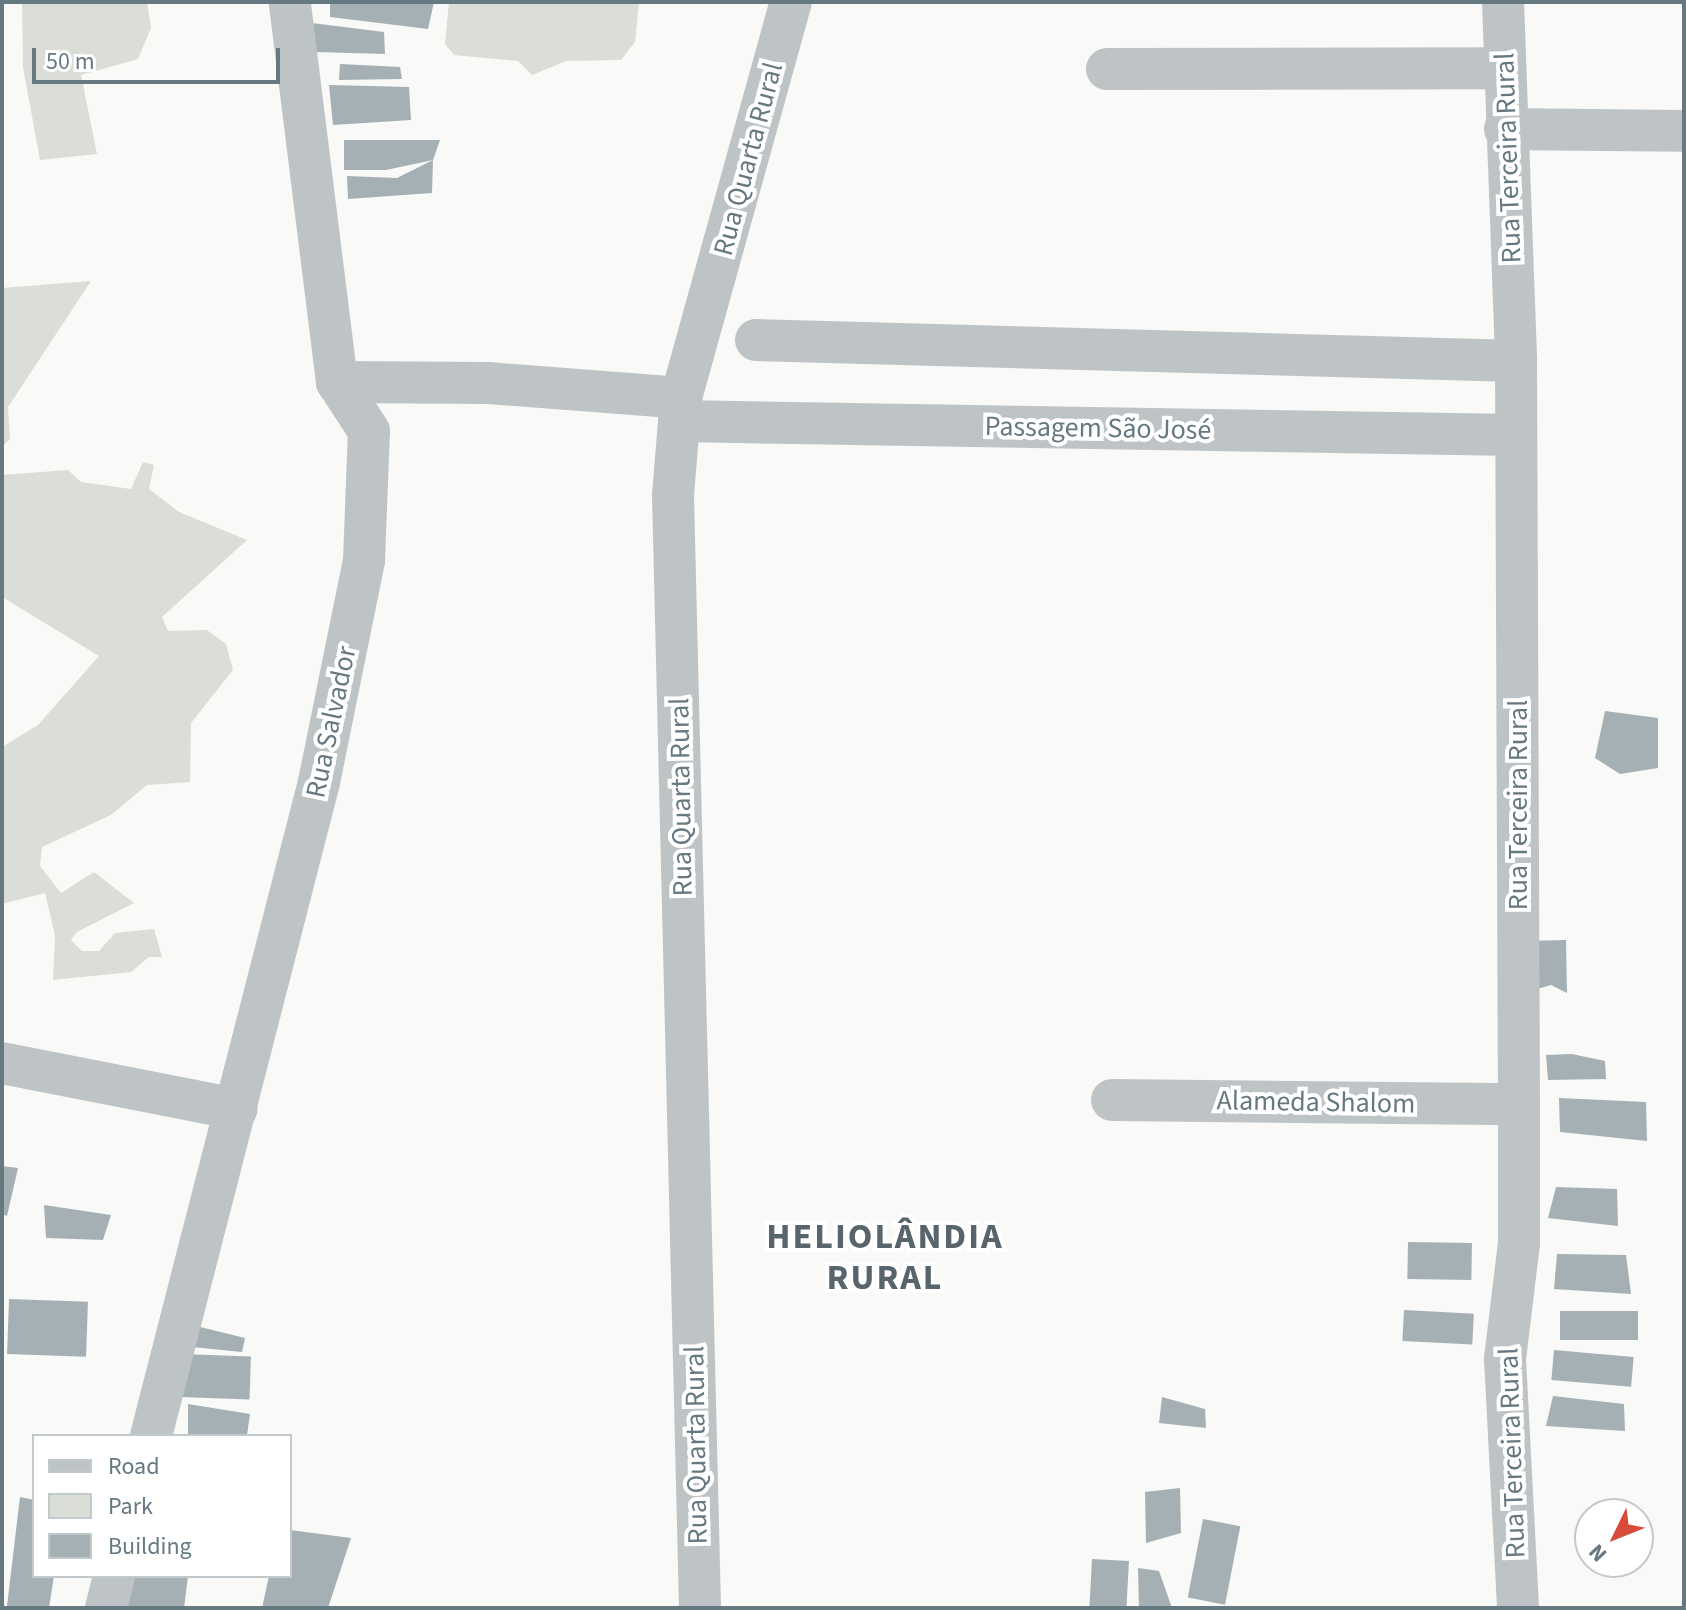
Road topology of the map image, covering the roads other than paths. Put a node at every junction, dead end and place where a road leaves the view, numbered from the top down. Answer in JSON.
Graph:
{"nodes":[{"id":1,"x":290,"y":2,"type":"edge"},
{"id":2,"x":791,"y":2,"type":"edge"},
{"id":3,"x":1503,"y":2,"type":"edge"},
{"id":4,"x":1504,"y":68,"type":"junction"},
{"id":5,"x":1107,"y":69,"type":"dead end"},
{"id":6,"x":1505,"y":129,"type":"junction"},
{"id":7,"x":1684,"y":131,"type":"edge"},
{"id":8,"x":756,"y":340,"type":"dead end"},
{"id":9,"x":1516,"y":361,"type":"junction"},
{"id":10,"x":337,"y":382,"type":"junction"},
{"id":11,"x":680,"y":410,"type":"junction"},
{"id":12,"x":1516,"y":435,"type":"junction"},
{"id":13,"x":2,"y":1063,"type":"edge"},
{"id":14,"x":1112,"y":1100,"type":"dead end"},
{"id":15,"x":1519,"y":1104,"type":"junction"},
{"id":16,"x":237,"y":1109,"type":"junction"},
{"id":17,"x":152,"y":1434,"type":"edge"},
{"id":18,"x":114,"y":1578,"type":"edge"},
{"id":19,"x":106,"y":1608,"type":"edge"},
{"id":20,"x":700,"y":1608,"type":"edge"},
{"id":21,"x":1518,"y":1608,"type":"edge"}],
"edges":[{"from":1,"to":10,"type":"street","name":"Rua Salvador"},
{"from":2,"to":11,"type":"street","name":"Rua Quarta Rural"},
{"from":3,"to":4,"type":"street","name":"Rua Terceira Rural"},
{"from":4,"to":5,"type":"street"},
{"from":4,"to":6,"type":"street","name":"Rua Terceira Rural"},
{"from":6,"to":7,"type":"street"},
{"from":6,"to":9,"type":"street","name":"Rua Terceira Rural"},
{"from":8,"to":9,"type":"street"},
{"from":9,"to":12,"type":"street","name":"Rua Terceira Rural"},
{"from":10,"to":11,"type":"street","name":"Passagem São José"},
{"from":10,"to":16,"type":"street","name":"Rua Salvador"},
{"from":11,"to":12,"type":"street","name":"Passagem São José"},
{"from":11,"to":20,"type":"street","name":"Rua Quarta Rural"},
{"from":12,"to":15,"type":"street","name":"Rua Terceira Rural"},
{"from":13,"to":16,"type":"street"},
{"from":14,"to":15,"type":"street","name":"Alameda Shalom"},
{"from":15,"to":21,"type":"street","name":"Rua Terceira Rural"},
{"from":16,"to":17,"type":"street","name":"Rua Salvador"},
{"from":18,"to":19,"type":"street"}]}
